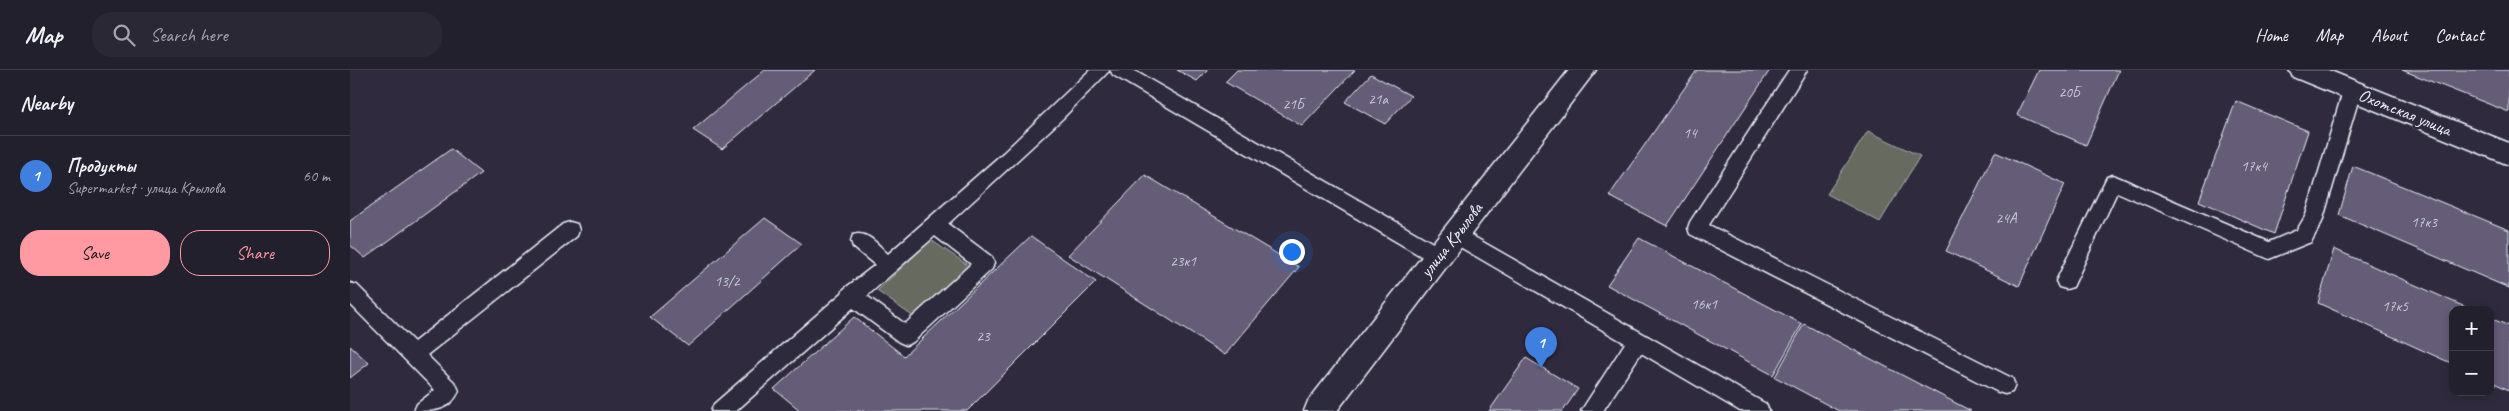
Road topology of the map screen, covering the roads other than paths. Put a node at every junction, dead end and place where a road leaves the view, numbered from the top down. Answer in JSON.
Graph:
{"nodes":[{"id":1,"x":1100,"y":70,"type":"edge"},
{"id":2,"x":1119,"y":70,"type":"edge"},
{"id":3,"x":1583,"y":70,"type":"edge"},
{"id":4,"x":1798,"y":70,"type":"edge"},
{"id":5,"x":2302,"y":70,"type":"edge"},
{"id":6,"x":2352,"y":91,"type":"junction"},
{"id":7,"x":2509,"y":154,"type":"edge"},
{"id":8,"x":935,"y":225,"type":"junction"},
{"id":9,"x":570,"y":230,"type":"dead end"},
{"id":10,"x":1455,"y":234,"type":"junction"},
{"id":11,"x":860,"y":241,"type":"dead end"},
{"id":12,"x":1438,"y":256,"type":"junction"},
{"id":13,"x":888,"y":265,"type":"junction"},
{"id":14,"x":2066,"y":281,"type":"dead end"},
{"id":15,"x":350,"y":291,"type":"edge"},
{"id":16,"x":852,"y":295,"type":"junction"},
{"id":17,"x":1637,"y":342,"type":"junction"},
{"id":18,"x":413,"y":354,"type":"junction"},
{"id":19,"x":2005,"y":385,"type":"dead end"},
{"id":20,"x":424,"y":411,"type":"edge"},
{"id":21,"x":721,"y":411,"type":"edge"},
{"id":22,"x":1319,"y":411,"type":"edge"},
{"id":23,"x":1591,"y":411,"type":"edge"},
{"id":24,"x":1759,"y":411,"type":"edge"}],
"edges":[{"from":1,"to":8,"type":"lane"},
{"from":2,"to":12,"type":"lane"},
{"from":3,"to":10,"type":"street","name":"улица Крылова"},
{"from":4,"to":19,"type":"lane"},
{"from":5,"to":6,"type":"street","name":"Охотская улица"},
{"from":6,"to":7,"type":"street","name":"Охотская улица"},
{"from":6,"to":14,"type":"lane"},
{"from":8,"to":13,"type":"lane"},
{"from":8,"to":16,"type":"lane"},
{"from":9,"to":18,"type":"lane"},
{"from":10,"to":12,"type":"street","name":"улица Крылова"},
{"from":10,"to":17,"type":"lane"},
{"from":11,"to":13,"type":"lane"},
{"from":12,"to":22,"type":"street","name":"улица Крылова"},
{"from":13,"to":16,"type":"lane"},
{"from":15,"to":18,"type":"lane"},
{"from":16,"to":21,"type":"lane"},
{"from":17,"to":23,"type":"lane"},
{"from":17,"to":24,"type":"lane"},
{"from":18,"to":20,"type":"lane"}]}
